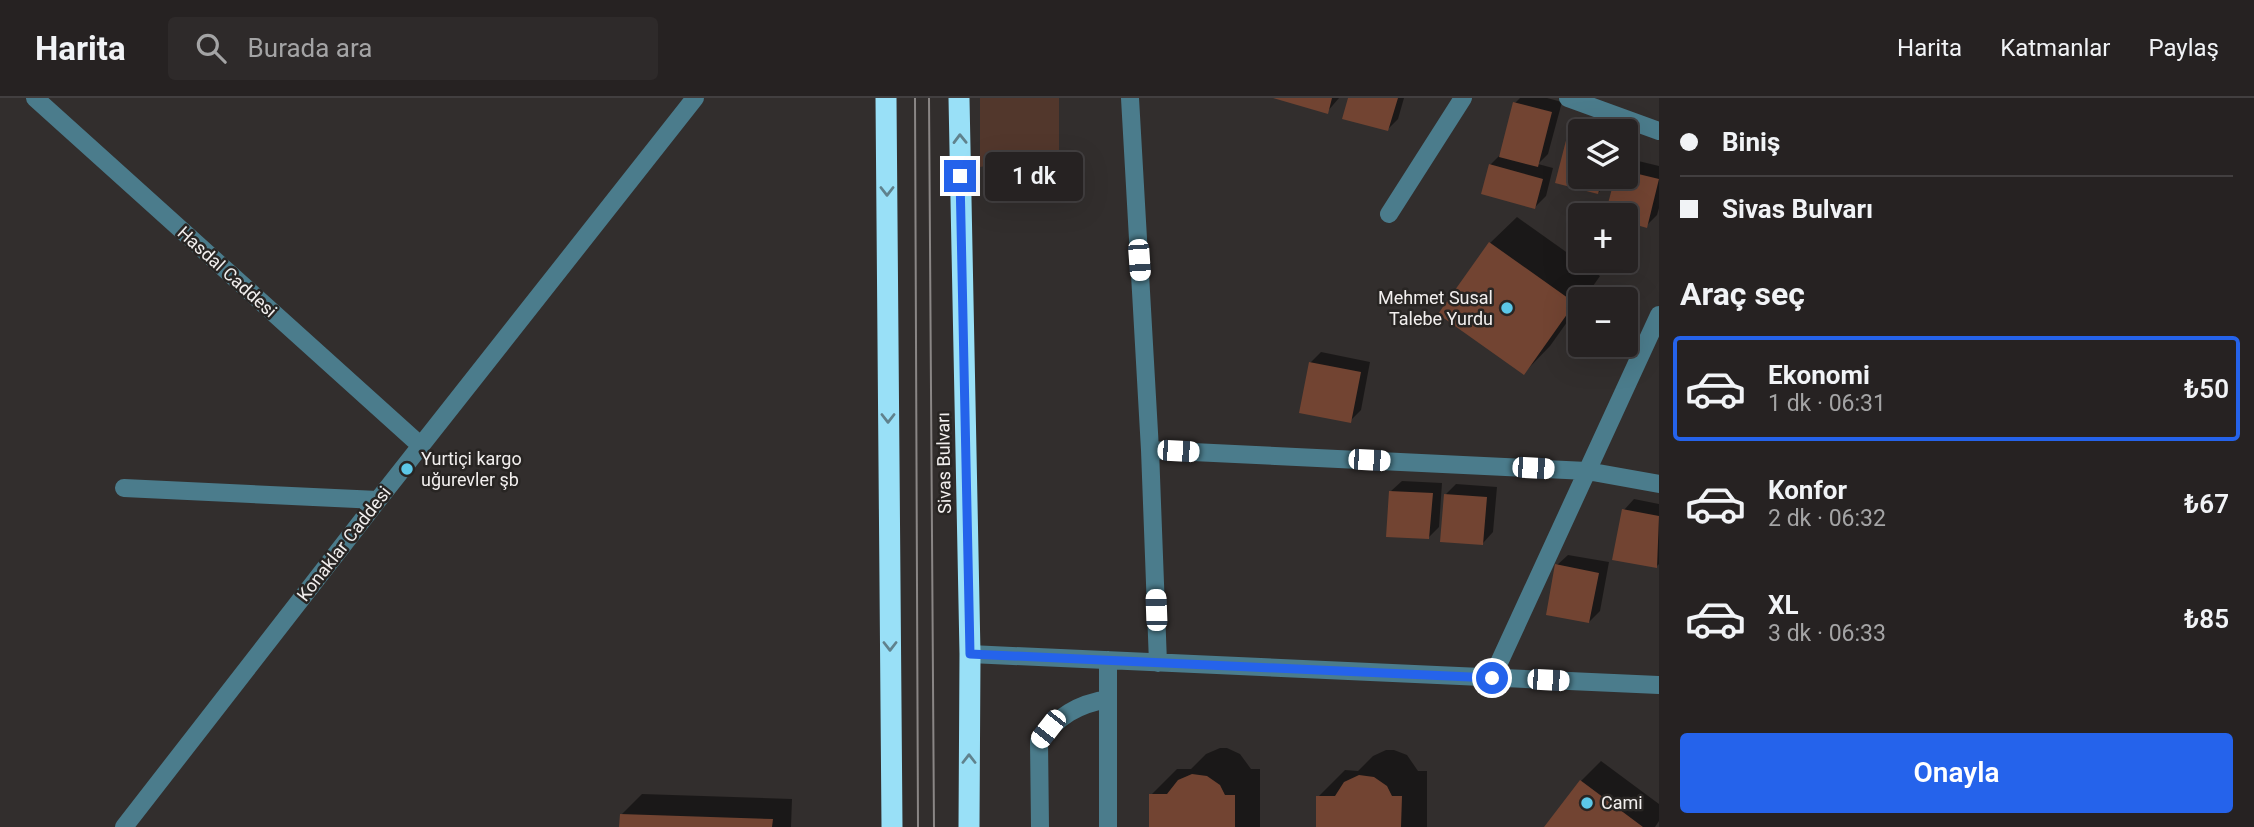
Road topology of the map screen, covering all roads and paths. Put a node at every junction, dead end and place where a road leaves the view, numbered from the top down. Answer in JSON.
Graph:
{"nodes":[{"id":1,"x":36,"y":98,"type":"edge"},
{"id":2,"x":695,"y":98,"type":"edge"},
{"id":3,"x":886,"y":98,"type":"edge"},
{"id":4,"x":959,"y":98,"type":"edge"},
{"id":5,"x":1130,"y":98,"type":"edge"},
{"id":6,"x":1463,"y":98,"type":"edge"},
{"id":7,"x":1568,"y":98,"type":"edge"},
{"id":8,"x":1659,"y":131,"type":"edge"},
{"id":9,"x":1389,"y":214,"type":"dead end"},
{"id":10,"x":1659,"y":315,"type":"edge"},
{"id":11,"x":420,"y":445,"type":"junction"},
{"id":12,"x":1150,"y":450,"type":"junction"},
{"id":13,"x":1587,"y":471,"type":"junction"},
{"id":14,"x":1659,"y":484,"type":"edge"},
{"id":15,"x":124,"y":488,"type":"dead end"},
{"id":16,"x":377,"y":500,"type":"junction"},
{"id":17,"x":970,"y":654,"type":"junction"},
{"id":18,"x":1108,"y":660,"type":"junction"},
{"id":19,"x":1158,"y":663,"type":"junction"},
{"id":20,"x":1492,"y":678,"type":"junction"},
{"id":21,"x":1659,"y":685,"type":"edge"},
{"id":22,"x":1108,"y":699,"type":"junction"},
{"id":23,"x":124,"y":827,"type":"edge"},
{"id":24,"x":892,"y":827,"type":"edge"},
{"id":25,"x":968,"y":827,"type":"edge"},
{"id":26,"x":1040,"y":827,"type":"edge"},
{"id":27,"x":1108,"y":827,"type":"edge"}],
"edges":[{"from":1,"to":11,"type":"street","name":"Hasdal Caddesi"},
{"from":2,"to":11,"type":"street","name":"Konaklar Caddesi"},
{"from":3,"to":24,"type":"highway","one_way":true},
{"from":17,"to":4,"type":"highway","name":"Sivas Bulvarı","one_way":true},
{"from":5,"to":12,"type":"street"},
{"from":6,"to":9,"type":"street"},
{"from":7,"to":8,"type":"street"},
{"from":10,"to":13,"type":"street"},
{"from":11,"to":16,"type":"street","name":"Konaklar Caddesi"},
{"from":12,"to":13,"type":"street"},
{"from":12,"to":19,"type":"street"},
{"from":13,"to":14,"type":"street"},
{"from":13,"to":20,"type":"street"},
{"from":15,"to":16,"type":"street"},
{"from":16,"to":23,"type":"street","name":"Konaklar Caddesi"},
{"from":17,"to":18,"type":"street"},
{"from":25,"to":17,"type":"highway","name":"Sivas Bulvarı","one_way":true},
{"from":18,"to":19,"type":"street"},
{"from":18,"to":22,"type":"street"},
{"from":19,"to":20,"type":"street"},
{"from":20,"to":21,"type":"street"},
{"from":22,"to":26,"type":"street"},
{"from":22,"to":27,"type":"street"}]}
